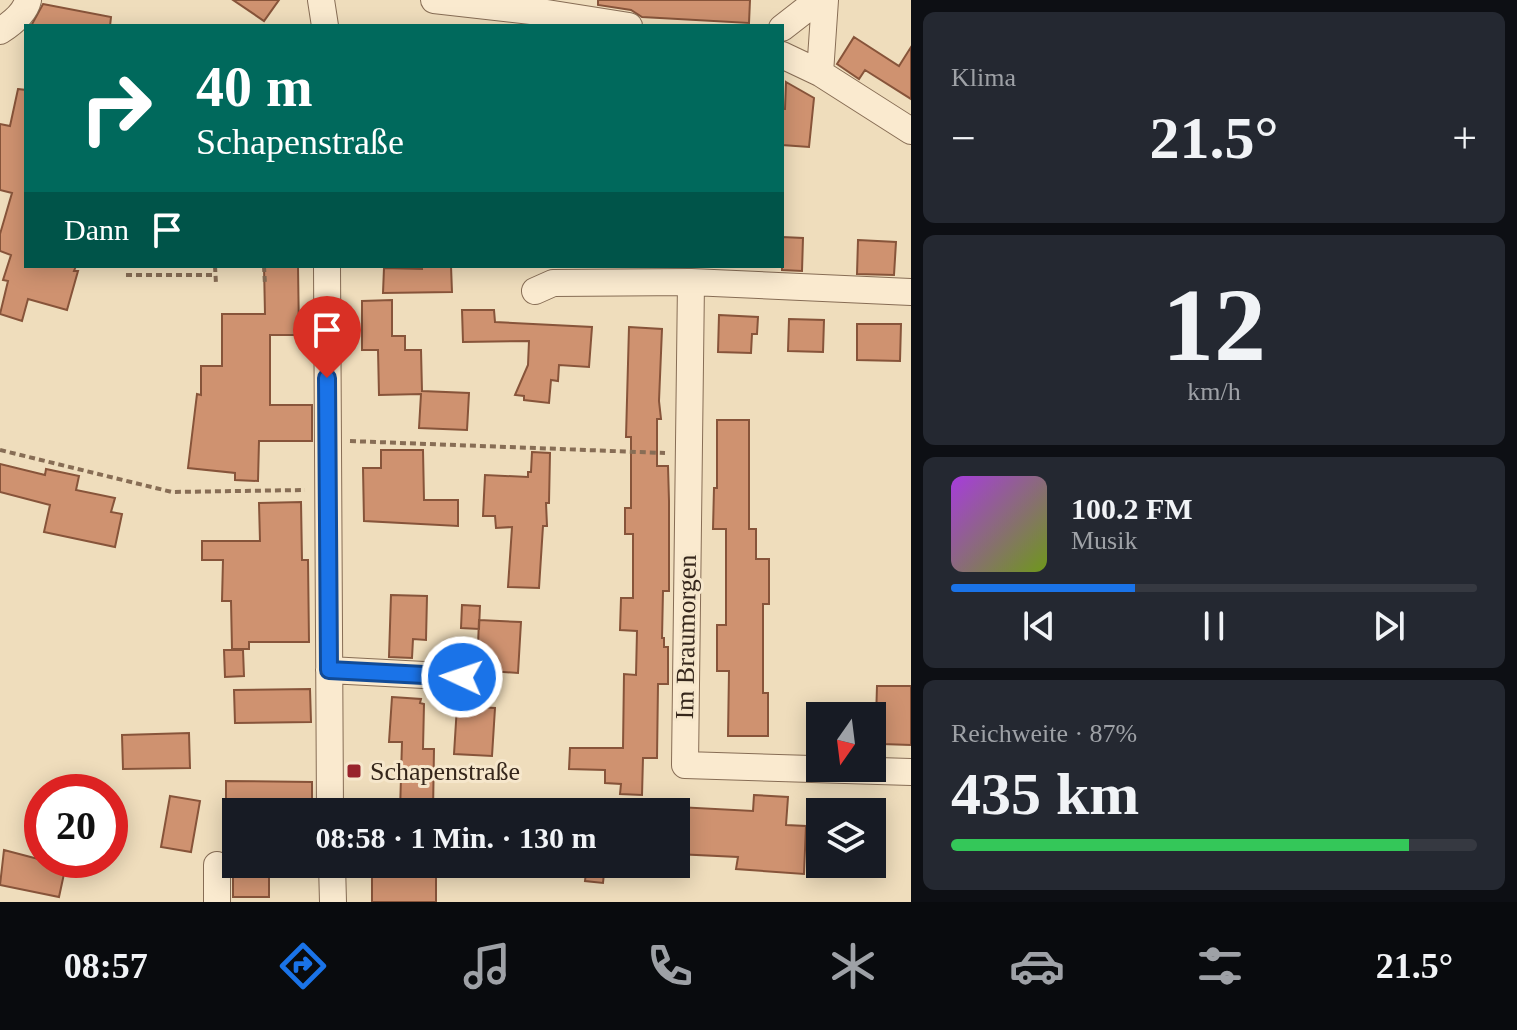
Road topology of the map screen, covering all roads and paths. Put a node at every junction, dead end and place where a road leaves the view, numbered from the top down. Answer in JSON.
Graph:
{"nodes":[{"id":1,"x":28,"y":0,"type":"edge"},
{"id":2,"x":321,"y":0,"type":"edge"},
{"id":3,"x":434,"y":0,"type":"edge"},
{"id":4,"x":818,"y":0,"type":"edge"},
{"id":5,"x":825,"y":0,"type":"edge"},
{"id":6,"x":518,"y":18,"type":"edge"},
{"id":7,"x":325,"y":24,"type":"edge"},
{"id":8,"x":601,"y":24,"type":"edge"},
{"id":9,"x":784,"y":26,"type":"edge"},
{"id":10,"x":0,"y":31,"type":"edge"},
{"id":11,"x":784,"y":56,"type":"edge"},
{"id":12,"x":820,"y":73,"type":"junction"},
{"id":13,"x":911,"y":131,"type":"edge"},
{"id":14,"x":215,"y":268,"type":"edge"},
{"id":15,"x":264,"y":268,"type":"edge"},
{"id":16,"x":327,"y":268,"type":"edge"},
{"id":17,"x":126,"y":275,"type":"dead end"},
{"id":18,"x":215,"y":275,"type":"junction"},
{"id":19,"x":691,"y":282,"type":"junction"},
{"id":20,"x":216,"y":284,"type":"dead end"},
{"id":21,"x":265,"y":285,"type":"dead end"},
{"id":22,"x":535,"y":291,"type":"dead end"},
{"id":23,"x":911,"y":292,"type":"edge"},
{"id":24,"x":328,"y":440,"type":"junction"},
{"id":25,"x":0,"y":450,"type":"edge"},
{"id":26,"x":688,"y":454,"type":"junction"},
{"id":27,"x":327,"y":490,"type":"junction"},
{"id":28,"x":329,"y":670,"type":"junction"},
{"id":29,"x":462,"y":677,"type":"dead end"},
{"id":30,"x":911,"y":772,"type":"edge"},
{"id":31,"x":330,"y":798,"type":"edge"},
{"id":32,"x":217,"y":865,"type":"dead end"},
{"id":33,"x":332,"y":878,"type":"edge"},
{"id":34,"x":217,"y":902,"type":"edge"},
{"id":35,"x":333,"y":902,"type":"edge"}],
"edges":[{"from":1,"to":10,"type":"street"},
{"from":2,"to":7,"type":"street"},
{"from":3,"to":6,"type":"street"},
{"from":4,"to":9,"type":"street"},
{"from":5,"to":12,"type":"street"},
{"from":6,"to":8,"type":"street"},
{"from":11,"to":12,"type":"street"},
{"from":12,"to":13,"type":"street"},
{"from":14,"to":18,"type":"path"},
{"from":15,"to":21,"type":"path"},
{"from":16,"to":24,"type":"street"},
{"from":17,"to":18,"type":"path"},
{"from":18,"to":20,"type":"path"},
{"from":19,"to":22,"type":"street"},
{"from":19,"to":23,"type":"street"},
{"from":19,"to":26,"type":"street","name":"Im Braumorgen"},
{"from":24,"to":26,"type":"path"},
{"from":24,"to":27,"type":"street"},
{"from":25,"to":27,"type":"path"},
{"from":26,"to":30,"type":"street","name":"Im Braumorgen"},
{"from":27,"to":28,"type":"street"},
{"from":28,"to":29,"type":"street"},
{"from":28,"to":31,"type":"street"},
{"from":32,"to":34,"type":"street"},
{"from":33,"to":35,"type":"street"}]}
